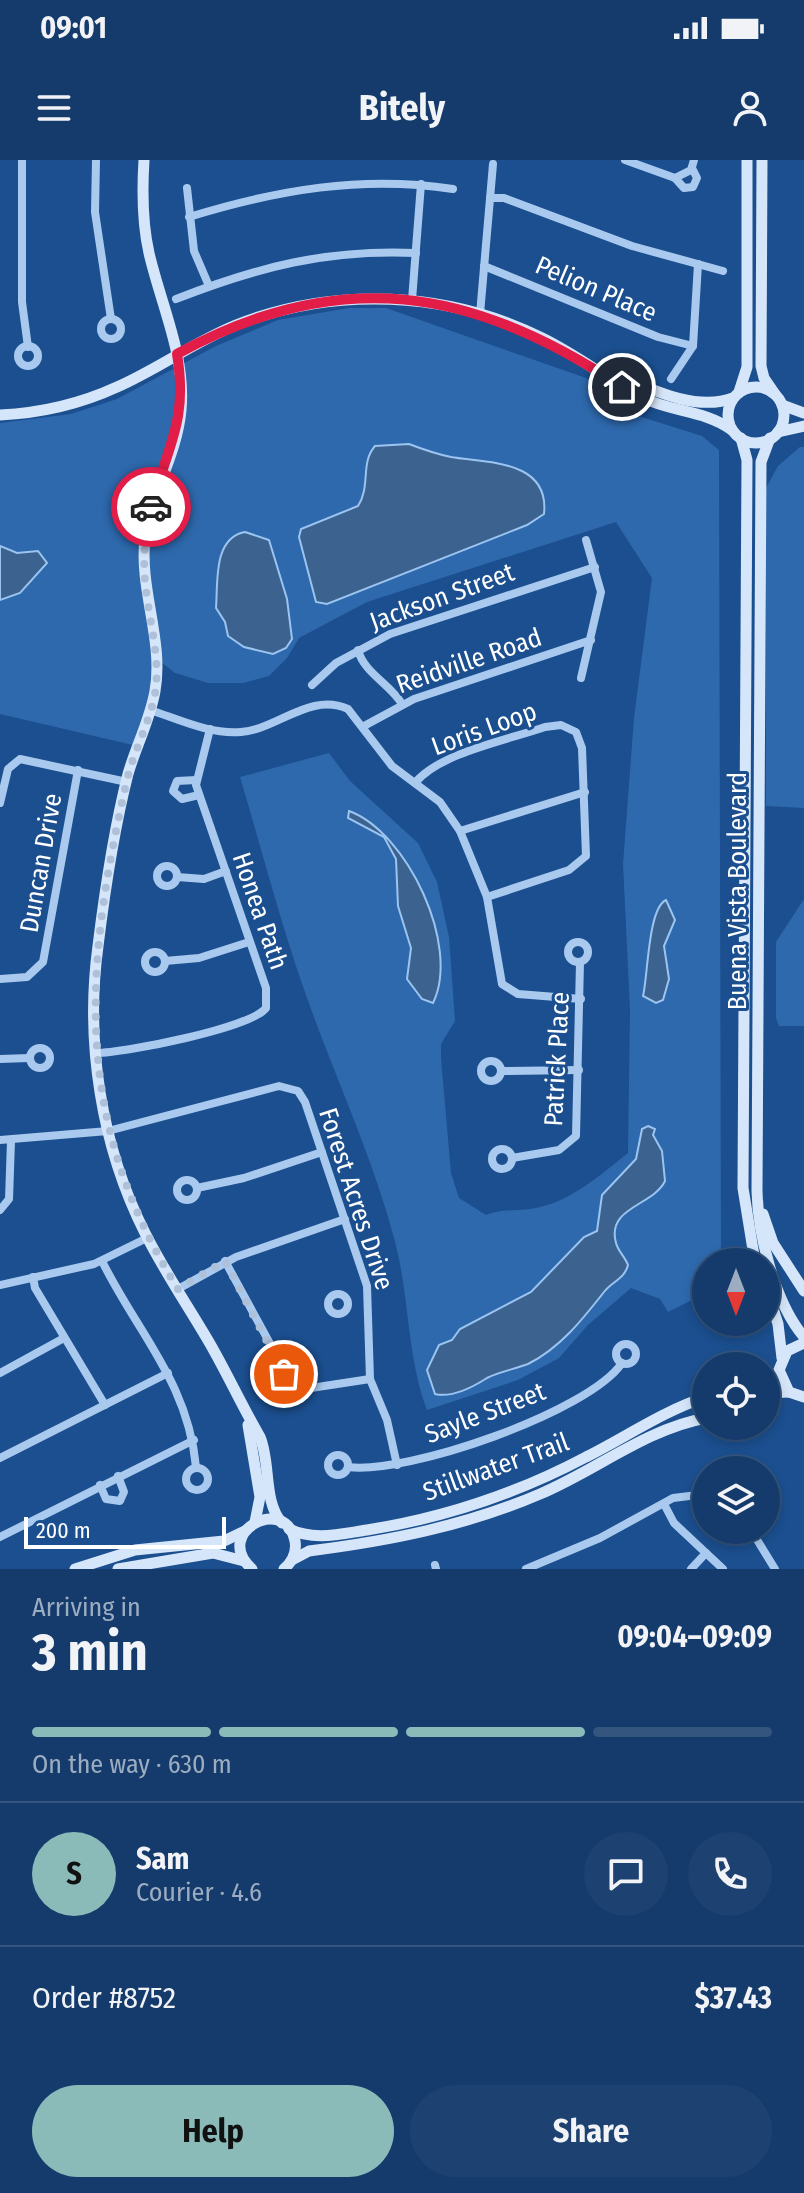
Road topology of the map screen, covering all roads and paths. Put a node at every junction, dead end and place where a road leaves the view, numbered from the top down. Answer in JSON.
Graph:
{"nodes":[{"id":1,"x":22,"y":160,"type":"edge"},
{"id":2,"x":96,"y":160,"type":"edge"},
{"id":3,"x":144,"y":160,"type":"edge"},
{"id":4,"x":625,"y":160,"type":"edge"},
{"id":5,"x":747,"y":160,"type":"edge"},
{"id":6,"x":762,"y":160,"type":"edge"},
{"id":7,"x":493,"y":164,"type":"dead end"},
{"id":8,"x":693,"y":164,"type":"edge"},
{"id":9,"x":675,"y":178,"type":"junction"},
{"id":10,"x":421,"y":184,"type":"junction"},
{"id":11,"x":187,"y":188,"type":"dead end"},
{"id":12,"x":453,"y":189,"type":"dead end"},
{"id":13,"x":490,"y":198,"type":"junction"},
{"id":14,"x":189,"y":217,"type":"junction"},
{"id":15,"x":416,"y":253,"type":"junction"},
{"id":16,"x":698,"y":264,"type":"junction"},
{"id":17,"x":484,"y":266,"type":"junction"},
{"id":18,"x":723,"y":271,"type":"dead end"},
{"id":19,"x":209,"y":286,"type":"junction"},
{"id":20,"x":176,"y":299,"type":"dead end"},
{"id":21,"x":412,"y":300,"type":"junction"},
{"id":22,"x":480,"y":314,"type":"junction"},
{"id":23,"x":111,"y":319,"type":"dead end"},
{"id":24,"x":693,"y":346,"type":"junction"},
{"id":25,"x":28,"y":347,"type":"dead end"},
{"id":26,"x":177,"y":354,"type":"junction"},
{"id":27,"x":586,"y":363,"type":"junction"},
{"id":28,"x":671,"y":379,"type":"dead end"},
{"id":29,"x":736,"y":395,"type":"junction"},
{"id":30,"x":778,"y":399,"type":"junction"},
{"id":31,"x":804,"y":413,"type":"edge"},
{"id":32,"x":0,"y":415,"type":"edge"},
{"id":33,"x":804,"y":426,"type":"edge"},
{"id":34,"x":736,"y":434,"type":"junction"},
{"id":35,"x":772,"y":437,"type":"junction"},
{"id":36,"x":586,"y":540,"type":"dead end"},
{"id":37,"x":595,"y":567,"type":"junction"},
{"id":38,"x":591,"y":640,"type":"junction"},
{"id":39,"x":358,"y":650,"type":"junction"},
{"id":40,"x":581,"y":678,"type":"dead end"},
{"id":41,"x":312,"y":685,"type":"dead end"},
{"id":42,"x":402,"y":704,"type":"junction"},
{"id":43,"x":150,"y":710,"type":"junction"},
{"id":44,"x":364,"y":726,"type":"junction"},
{"id":45,"x":210,"y":729,"type":"junction"},
{"id":46,"x":78,"y":770,"type":"junction"},
{"id":47,"x":196,"y":780,"type":"junction"},
{"id":48,"x":127,"y":782,"type":"junction"},
{"id":49,"x":415,"y":783,"type":"junction"},
{"id":50,"x":585,"y":792,"type":"junction"},
{"id":51,"x":199,"y":795,"type":"junction"},
{"id":52,"x":0,"y":803,"type":"edge"},
{"id":53,"x":460,"y":831,"type":"junction"},
{"id":54,"x":226,"y":871,"type":"junction"},
{"id":55,"x":177,"y":877,"type":"dead end"},
{"id":56,"x":487,"y":897,"type":"junction"},
{"id":57,"x":249,"y":942,"type":"junction"},
{"id":58,"x":165,"y":961,"type":"dead end"},
{"id":59,"x":580,"y":962,"type":"dead end"},
{"id":60,"x":0,"y":979,"type":"edge"},
{"id":61,"x":581,"y":999,"type":"junction"},
{"id":62,"x":96,"y":1053,"type":"junction"},
{"id":63,"x":29,"y":1058,"type":"dead end"},
{"id":64,"x":0,"y":1059,"type":"edge"},
{"id":65,"x":579,"y":1070,"type":"junction"},
{"id":66,"x":501,"y":1071,"type":"dead end"},
{"id":67,"x":108,"y":1131,"type":"junction"},
{"id":68,"x":0,"y":1140,"type":"edge"},
{"id":69,"x":11,"y":1141,"type":"junction"},
{"id":70,"x":322,"y":1152,"type":"junction"},
{"id":71,"x":512,"y":1158,"type":"dead end"},
{"id":72,"x":758,"y":1175,"type":"junction"},
{"id":73,"x":197,"y":1188,"type":"dead end"},
{"id":74,"x":0,"y":1210,"type":"edge"},
{"id":75,"x":345,"y":1219,"type":"junction"},
{"id":76,"x":147,"y":1238,"type":"junction"},
{"id":77,"x":753,"y":1248,"type":"edge"},
{"id":78,"x":102,"y":1261,"type":"junction"},
{"id":79,"x":225,"y":1261,"type":"junction"},
{"id":80,"x":33,"y":1277,"type":"junction"},
{"id":81,"x":0,"y":1285,"type":"edge"},
{"id":82,"x":178,"y":1289,"type":"junction"},
{"id":83,"x":804,"y":1291,"type":"edge"},
{"id":84,"x":369,"y":1300,"type":"junction"},
{"id":85,"x":348,"y":1302,"type":"dead end"},
{"id":86,"x":779,"y":1336,"type":"edge"},
{"id":87,"x":804,"y":1337,"type":"edge"},
{"id":88,"x":64,"y":1338,"type":"junction"},
{"id":89,"x":804,"y":1343,"type":"edge"},
{"id":90,"x":781,"y":1361,"type":"junction"},
{"id":91,"x":622,"y":1363,"type":"dead end"},
{"id":92,"x":0,"y":1373,"type":"edge"},
{"id":93,"x":168,"y":1373,"type":"junction"},
{"id":94,"x":370,"y":1379,"type":"junction"},
{"id":95,"x":799,"y":1397,"type":"edge"},
{"id":96,"x":692,"y":1403,"type":"edge"},
{"id":97,"x":105,"y":1405,"type":"junction"},
{"id":98,"x":692,"y":1422,"type":"edge"},
{"id":99,"x":194,"y":1440,"type":"junction"},
{"id":100,"x":0,"y":1458,"type":"edge"},
{"id":101,"x":261,"y":1460,"type":"junction"},
{"id":102,"x":397,"y":1465,"type":"junction"},
{"id":103,"x":196,"y":1467,"type":"dead end"},
{"id":104,"x":348,"y":1467,"type":"dead end"},
{"id":105,"x":118,"y":1476,"type":"junction"},
{"id":106,"x":100,"y":1485,"type":"junction"},
{"id":107,"x":692,"y":1494,"type":"edge"},
{"id":108,"x":664,"y":1504,"type":"junction"},
{"id":109,"x":255,"y":1522,"type":"junction"},
{"id":110,"x":286,"y":1526,"type":"junction"},
{"id":111,"x":245,"y":1531,"type":"junction"},
{"id":112,"x":0,"y":1537,"type":"edge"},
{"id":113,"x":760,"y":1544,"type":"edge"},
{"id":114,"x":706,"y":1553,"type":"junction"},
{"id":115,"x":248,"y":1565,"type":"edge"},
{"id":116,"x":286,"y":1567,"type":"edge"},
{"id":117,"x":75,"y":1569,"type":"edge"},
{"id":118,"x":118,"y":1569,"type":"edge"},
{"id":119,"x":526,"y":1569,"type":"edge"},
{"id":120,"x":691,"y":1569,"type":"edge"},
{"id":121,"x":723,"y":1569,"type":"edge"},
{"id":122,"x":775,"y":1569,"type":"edge"}],
"edges":[{"from":1,"to":25,"type":"street"},
{"from":2,"to":23,"type":"street"},
{"from":3,"to":26,"type":"main road"},
{"from":4,"to":9,"type":"street"},
{"from":5,"to":29,"type":"main road","name":"Buena Vista Boulevard"},
{"from":6,"to":30,"type":"main road"},
{"from":7,"to":13,"type":"street"},
{"from":8,"to":9,"type":"street"},
{"from":8,"to":9,"type":"street"},
{"from":10,"to":12,"type":"street"},
{"from":10,"to":14,"type":"street"},
{"from":10,"to":15,"type":"street"},
{"from":11,"to":14,"type":"street"},
{"from":13,"to":16,"type":"street"},
{"from":13,"to":17,"type":"street"},
{"from":14,"to":19,"type":"street"},
{"from":15,"to":19,"type":"street"},
{"from":15,"to":21,"type":"street"},
{"from":16,"to":18,"type":"street"},
{"from":16,"to":24,"type":"street"},
{"from":17,"to":22,"type":"street"},
{"from":17,"to":24,"type":"street","name":"Pelion Place"},
{"from":19,"to":20,"type":"street"},
{"from":21,"to":22,"type":"main road"},
{"from":21,"to":26,"type":"main road"},
{"from":22,"to":27,"type":"main road"},
{"from":24,"to":28,"type":"street"},
{"from":26,"to":32,"type":"main road"},
{"from":26,"to":43,"type":"main road"},
{"from":27,"to":29,"type":"main road"},
{"from":27,"to":34,"type":"main road"},
{"from":29,"to":30,"type":"main road"},
{"from":29,"to":34,"type":"main road","name":"Buena Vista Boulevard"},
{"from":30,"to":31,"type":"main road"},
{"from":30,"to":35,"type":"main road","name":"Buena Vista Boulevard"},
{"from":33,"to":35,"type":"main road"},
{"from":34,"to":35,"type":"main road"},
{"from":34,"to":77,"type":"main road","name":"Buena Vista Boulevard"},
{"from":35,"to":72,"type":"main road","name":"Buena Vista Boulevard"},
{"from":36,"to":37,"type":"street"},
{"from":37,"to":38,"type":"street"},
{"from":37,"to":39,"type":"street","name":"Jackson Street"},
{"from":38,"to":40,"type":"street"},
{"from":38,"to":42,"type":"street","name":"Reidville Road"},
{"from":39,"to":41,"type":"street","name":"Jackson Street"},
{"from":39,"to":42,"type":"street"},
{"from":42,"to":44,"type":"street","name":"Reidville Road"},
{"from":43,"to":45,"type":"street"},
{"from":43,"to":48,"type":"main road"},
{"from":44,"to":45,"type":"street"},
{"from":44,"to":49,"type":"street"},
{"from":45,"to":47,"type":"street","name":"Honea Path"},
{"from":46,"to":48,"type":"street"},
{"from":46,"to":52,"type":"street"},
{"from":46,"to":60,"type":"street","name":"Duncan Drive"},
{"from":47,"to":51,"type":"street","name":"Honea Path"},
{"from":47,"to":51,"type":"street","name":"Honea Path"},
{"from":48,"to":62,"type":"main road"},
{"from":49,"to":50,"type":"street","name":"Loris Loop"},
{"from":49,"to":53,"type":"street"},
{"from":50,"to":53,"type":"street"},
{"from":50,"to":56,"type":"street","name":"Loris Loop"},
{"from":51,"to":54,"type":"street","name":"Honea Path"},
{"from":53,"to":56,"type":"street"},
{"from":54,"to":55,"type":"street"},
{"from":54,"to":57,"type":"street","name":"Honea Path"},
{"from":56,"to":61,"type":"street"},
{"from":57,"to":58,"type":"street"},
{"from":57,"to":62,"type":"street","name":"Honea Path"},
{"from":59,"to":61,"type":"street","name":"Patrick Place"},
{"from":61,"to":65,"type":"street","name":"Patrick Place"},
{"from":62,"to":67,"type":"main road"},
{"from":63,"to":64,"type":"street"},
{"from":65,"to":66,"type":"street"},
{"from":65,"to":71,"type":"street","name":"Patrick Place"},
{"from":67,"to":69,"type":"street","name":"Forest Acres Drive"},
{"from":67,"to":70,"type":"street","name":"Forest Acres Drive"},
{"from":67,"to":76,"type":"main road"},
{"from":68,"to":69,"type":"street","name":"Forest Acres Drive"},
{"from":69,"to":74,"type":"street"},
{"from":70,"to":73,"type":"street"},
{"from":70,"to":75,"type":"street","name":"Forest Acres Drive"},
{"from":72,"to":83,"type":"main road"},
{"from":72,"to":87,"type":"main road","name":"Buena Vista Boulevard"},
{"from":75,"to":79,"type":"street"},
{"from":75,"to":84,"type":"street","name":"Forest Acres Drive"},
{"from":76,"to":78,"type":"street"},
{"from":76,"to":82,"type":"main road"},
{"from":78,"to":80,"type":"street"},
{"from":78,"to":93,"type":"street"},
{"from":79,"to":82,"type":"street"},
{"from":79,"to":94,"type":"street"},
{"from":80,"to":81,"type":"street"},
{"from":80,"to":88,"type":"street"},
{"from":82,"to":101,"type":"main road"},
{"from":84,"to":85,"type":"street"},
{"from":84,"to":94,"type":"street","name":"Forest Acres Drive"},
{"from":86,"to":90,"type":"main road"},
{"from":88,"to":92,"type":"street"},
{"from":88,"to":97,"type":"street"},
{"from":89,"to":90,"type":"main road"},
{"from":90,"to":95,"type":"main road"},
{"from":91,"to":102,"type":"street","name":"Sayle Street"},
{"from":93,"to":97,"type":"street"},
{"from":93,"to":99,"type":"street"},
{"from":94,"to":102,"type":"street","name":"Forest Acres Drive"},
{"from":96,"to":110,"type":"main road","name":"Stillwater Trail"},
{"from":97,"to":100,"type":"street"},
{"from":98,"to":116,"type":"main road","name":"Stillwater Trail"},
{"from":99,"to":103,"type":"street"},
{"from":99,"to":105,"type":"street"},
{"from":101,"to":109,"type":"main road"},
{"from":101,"to":110,"type":"main road"},
{"from":102,"to":104,"type":"street","name":"Sayle Street"},
{"from":105,"to":106,"type":"street"},
{"from":105,"to":106,"type":"street"},
{"from":106,"to":112,"type":"street"},
{"from":107,"to":108,"type":"street"},
{"from":108,"to":114,"type":"street"},
{"from":108,"to":119,"type":"street"},
{"from":109,"to":110,"type":"main road","name":"Stillwater Trail"},
{"from":109,"to":111,"type":"main road"},
{"from":110,"to":116,"type":"main road"},
{"from":111,"to":115,"type":"main road"},
{"from":111,"to":117,"type":"main road"},
{"from":113,"to":122,"type":"street"},
{"from":114,"to":120,"type":"street"},
{"from":114,"to":121,"type":"street"},
{"from":115,"to":118,"type":"main road"}]}
